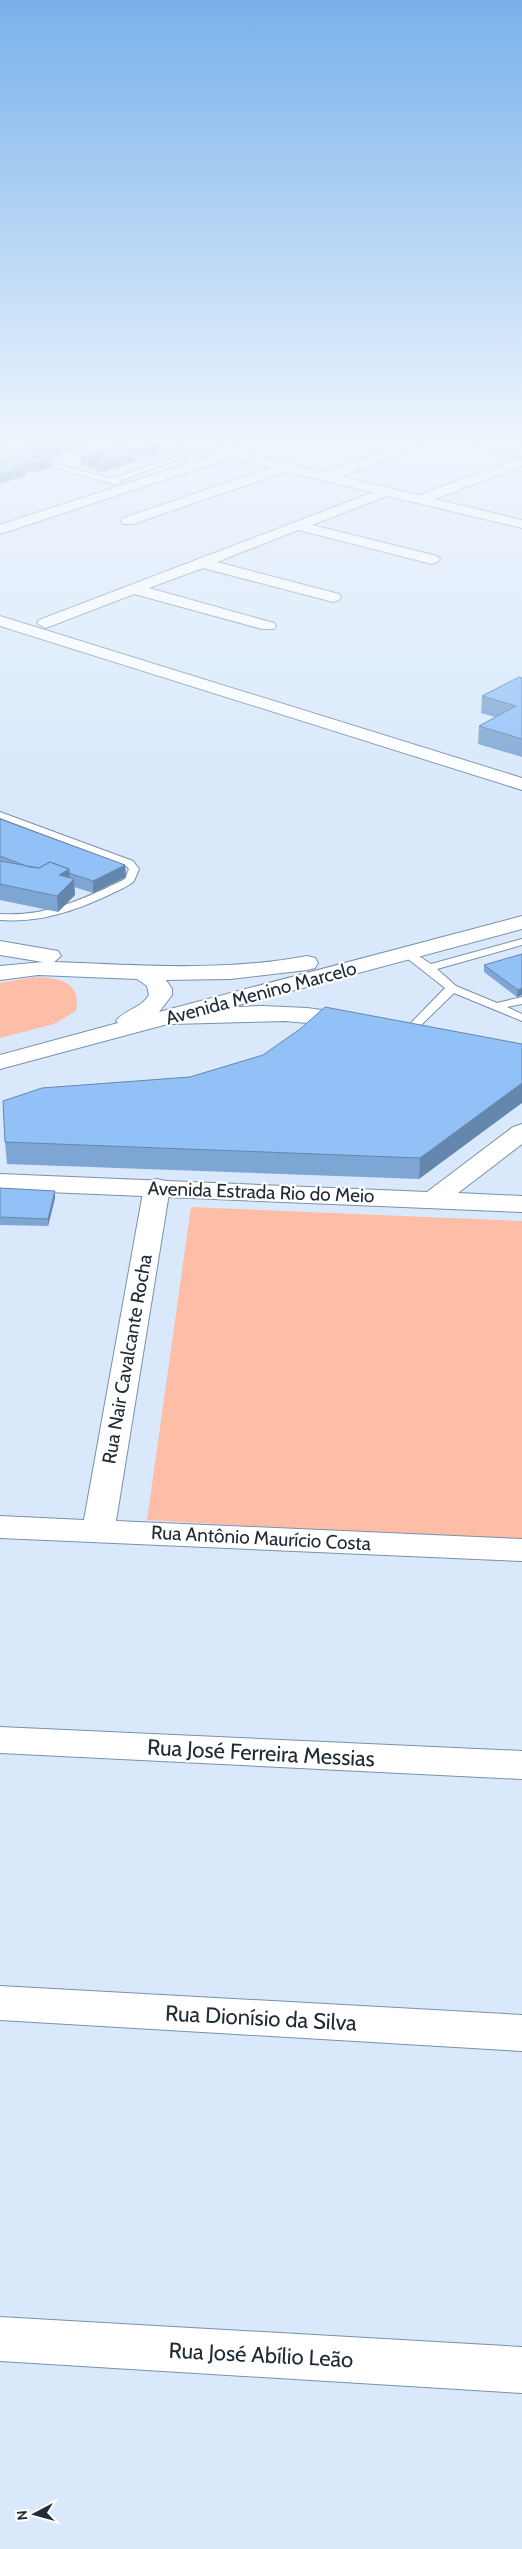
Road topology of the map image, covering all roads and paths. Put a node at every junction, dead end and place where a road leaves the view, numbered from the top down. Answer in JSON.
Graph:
{"nodes":[{"id":1,"x":211,"y":560,"type":"edge"},
{"id":2,"x":203,"y":563,"type":"junction"},
{"id":3,"x":133,"y":589,"type":"junction"},
{"id":4,"x":333,"y":597,"type":"dead end"},
{"id":5,"x":0,"y":621,"type":"edge"},
{"id":6,"x":44,"y":622,"type":"dead end"},
{"id":7,"x":268,"y":626,"type":"dead end"},
{"id":8,"x":522,"y":784,"type":"edge"},
{"id":9,"x":0,"y":815,"type":"edge"},
{"id":10,"x":522,"y":910,"type":"edge"},
{"id":11,"x":0,"y":917,"type":"edge"},
{"id":12,"x":522,"y":922,"type":"edge"},
{"id":13,"x":522,"y":942,"type":"edge"},
{"id":14,"x":0,"y":948,"type":"edge"},
{"id":15,"x":407,"y":953,"type":"junction"},
{"id":16,"x":429,"y":968,"type":"junction"},
{"id":17,"x":141,"y":972,"type":"junction"},
{"id":18,"x":0,"y":973,"type":"edge"},
{"id":19,"x":452,"y":988,"type":"junction"},
{"id":20,"x":522,"y":1000,"type":"edge"},
{"id":21,"x":496,"y":1007,"type":"junction"},
{"id":22,"x":172,"y":1017,"type":"junction"},
{"id":23,"x":522,"y":1018,"type":"edge"},
{"id":24,"x":392,"y":1027,"type":"junction"},
{"id":25,"x":106,"y":1034,"type":"junction"},
{"id":26,"x":441,"y":1035,"type":"edge"},
{"id":27,"x":4,"y":1058,"type":"edge"},
{"id":28,"x":522,"y":1132,"type":"edge"},
{"id":29,"x":0,"y":1182,"type":"edge"},
{"id":30,"x":157,"y":1188,"type":"junction"},
{"id":31,"x":434,"y":1199,"type":"junction"},
{"id":32,"x":522,"y":1204,"type":"edge"},
{"id":33,"x":0,"y":1527,"type":"edge"},
{"id":34,"x":98,"y":1530,"type":"junction"},
{"id":35,"x":522,"y":1550,"type":"edge"},
{"id":36,"x":0,"y":1740,"type":"edge"},
{"id":37,"x":522,"y":1765,"type":"edge"},
{"id":38,"x":0,"y":2003,"type":"edge"},
{"id":39,"x":522,"y":2033,"type":"edge"},
{"id":40,"x":0,"y":2339,"type":"edge"},
{"id":41,"x":522,"y":2370,"type":"edge"}],
"edges":[{"from":1,"to":2,"type":"street"},
{"from":2,"to":3,"type":"street"},
{"from":2,"to":4,"type":"street"},
{"from":3,"to":6,"type":"street"},
{"from":3,"to":7,"type":"street"},
{"from":5,"to":8,"type":"street"},
{"from":9,"to":11,"type":"lane"},
{"from":10,"to":17,"type":"street","name":"Avenida Menino Marcelo"},
{"from":12,"to":15,"type":"street","name":"Avenida Menino Marcelo"},
{"from":13,"to":16,"type":"lane"},
{"from":14,"to":17,"type":"street"},
{"from":15,"to":16,"type":"lane"},
{"from":15,"to":22,"type":"street","name":"Avenida Menino Marcelo"},
{"from":16,"to":19,"type":"lane"},
{"from":17,"to":18,"type":"street","name":"Avenida Menino Marcelo"},
{"from":17,"to":25,"type":"street"},
{"from":19,"to":21,"type":"lane"},
{"from":19,"to":24,"type":"lane"},
{"from":20,"to":21,"type":"lane"},
{"from":21,"to":23,"type":"lane"},
{"from":22,"to":24,"type":"street"},
{"from":22,"to":25,"type":"street","name":"Avenida Menino Marcelo"},
{"from":24,"to":26,"type":"street"},
{"from":25,"to":27,"type":"street","name":"Avenida Menino Marcelo"},
{"from":28,"to":31,"type":"street"},
{"from":29,"to":30,"type":"street","name":"Avenida Estrada Rio do Meio"},
{"from":30,"to":31,"type":"street","name":"Avenida Estrada Rio do Meio"},
{"from":30,"to":34,"type":"street","name":"Rua Nair Cavalcante Rocha"},
{"from":31,"to":32,"type":"street","name":"Avenida Estrada Rio do Meio"},
{"from":33,"to":34,"type":"street","name":"Rua Antônio Maurício Costa"},
{"from":34,"to":35,"type":"street","name":"Rua Antônio Maurício Costa"},
{"from":36,"to":37,"type":"street","name":"Rua José Ferreira Messias"},
{"from":38,"to":39,"type":"street","name":"Rua Dionísio da Silva"},
{"from":40,"to":41,"type":"street","name":"Rua José Abílio Leão"}]}
